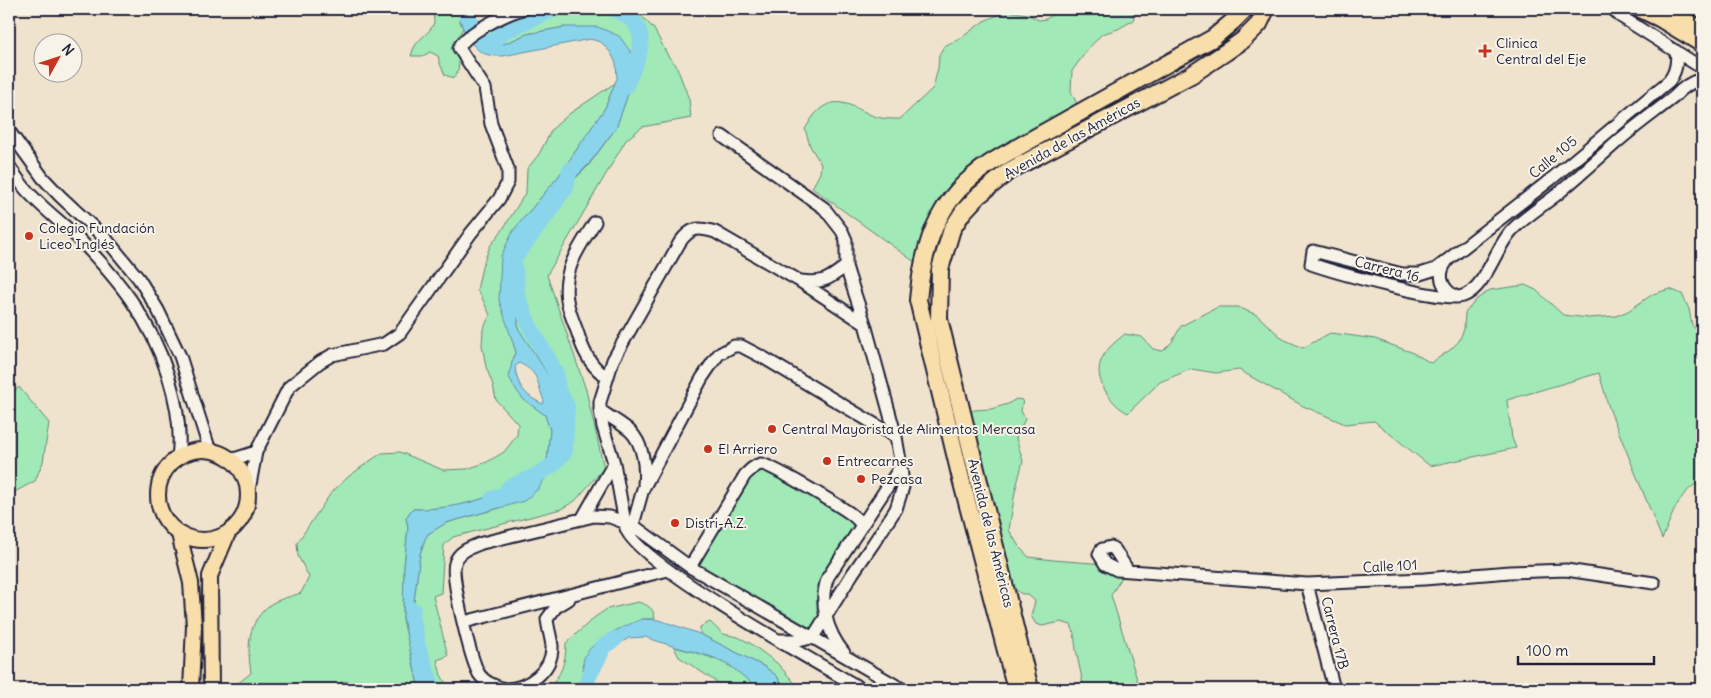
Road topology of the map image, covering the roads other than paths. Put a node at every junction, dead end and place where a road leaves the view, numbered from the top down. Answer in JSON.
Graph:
{"nodes":[{"id":1,"x":523,"y":9,"type":"edge"},
{"id":2,"x":1266,"y":9,"type":"edge"},
{"id":3,"x":1271,"y":9,"type":"edge"},
{"id":4,"x":1613,"y":9,"type":"edge"},
{"id":5,"x":1638,"y":9,"type":"edge"},
{"id":6,"x":1668,"y":9,"type":"edge"},
{"id":7,"x":1243,"y":10,"type":"edge"},
{"id":8,"x":1259,"y":24,"type":"junction"},
{"id":9,"x":1702,"y":29,"type":"edge"},
{"id":10,"x":1702,"y":45,"type":"edge"},
{"id":11,"x":1676,"y":51,"type":"junction"},
{"id":12,"x":1702,"y":68,"type":"edge"},
{"id":13,"x":1702,"y":80,"type":"edge"},
{"id":14,"x":1664,"y":85,"type":"junction"},
{"id":15,"x":1674,"y":97,"type":"junction"},
{"id":16,"x":9,"y":131,"type":"edge"},
{"id":17,"x":722,"y":136,"type":"dead end"},
{"id":18,"x":9,"y":166,"type":"edge"},
{"id":19,"x":1550,"y":180,"type":"junction"},
{"id":20,"x":1560,"y":192,"type":"junction"},
{"id":21,"x":595,"y":222,"type":"dead end"},
{"id":22,"x":1448,"y":260,"type":"junction"},
{"id":23,"x":846,"y":266,"type":"junction"},
{"id":24,"x":1429,"y":272,"type":"joint"},
{"id":25,"x":798,"y":280,"type":"junction"},
{"id":26,"x":1457,"y":297,"type":"junction"},
{"id":27,"x":865,"y":324,"type":"junction"},
{"id":28,"x":606,"y":377,"type":"junction"},
{"id":29,"x":600,"y":410,"type":"junction"},
{"id":30,"x":896,"y":437,"type":"junction"},
{"id":31,"x":210,"y":451,"type":"junction"},
{"id":32,"x":256,"y":452,"type":"junction"},
{"id":33,"x":178,"y":457,"type":"junction"},
{"id":34,"x":231,"y":460,"type":"junction"},
{"id":35,"x":614,"y":463,"type":"junction"},
{"id":36,"x":901,"y":466,"type":"junction"},
{"id":37,"x":643,"y":489,"type":"junction"},
{"id":38,"x":248,"y":501,"type":"junction"},
{"id":39,"x":582,"y":519,"type":"junction"},
{"id":40,"x":862,"y":524,"type":"junction"},
{"id":41,"x":630,"y":528,"type":"junction"},
{"id":42,"x":228,"y":533,"type":"junction"},
{"id":43,"x":179,"y":534,"type":"junction"},
{"id":44,"x":690,"y":567,"type":"junction"},
{"id":45,"x":1127,"y":569,"type":"dead end"},
{"id":46,"x":668,"y":570,"type":"junction"},
{"id":47,"x":1654,"y":583,"type":"dead end"},
{"id":48,"x":1307,"y":584,"type":"junction"},
{"id":49,"x":698,"y":590,"type":"junction"},
{"id":50,"x":578,"y":594,"type":"junction"},
{"id":51,"x":825,"y":610,"type":"junction"},
{"id":52,"x":464,"y":622,"type":"junction"},
{"id":53,"x":813,"y":637,"type":"junction"},
{"id":54,"x":777,"y":640,"type":"junction"},
{"id":55,"x":847,"y":657,"type":"junction"},
{"id":56,"x":869,"y":670,"type":"junction"},
{"id":57,"x":1021,"y":687,"type":"edge"},
{"id":58,"x":860,"y":688,"type":"edge"},
{"id":59,"x":191,"y":689,"type":"edge"},
{"id":60,"x":211,"y":689,"type":"edge"},
{"id":61,"x":505,"y":689,"type":"edge"},
{"id":62,"x":902,"y":689,"type":"edge"},
{"id":63,"x":1334,"y":689,"type":"edge"}],
"edges":[{"from":1,"to":32,"type":"street"},
{"from":2,"to":8,"type":"highway","name":"Avenida de las Américas"},
{"from":3,"to":8,"type":"highway"},
{"from":4,"to":11,"type":"street"},
{"from":5,"to":10,"type":"main road"},
{"from":6,"to":9,"type":"main road"},
{"from":7,"to":57,"type":"highway","name":"Avenida de las Américas"},
{"from":8,"to":57,"type":"highway","name":"Avenida de las Américas"},
{"from":11,"to":12,"type":"street"},
{"from":11,"to":14,"type":"street","name":"Calle 105"},
{"from":13,"to":15,"type":"street"},
{"from":14,"to":15,"type":"street"},
{"from":14,"to":19,"type":"street","name":"Calle 105"},
{"from":15,"to":20,"type":"street"},
{"from":16,"to":31,"type":"street"},
{"from":17,"to":23,"type":"street"},
{"from":18,"to":33,"type":"street"},
{"from":19,"to":20,"type":"street"},
{"from":19,"to":22,"type":"street","name":"Calle 105"},
{"from":20,"to":26,"type":"street"},
{"from":21,"to":28,"type":"street"},
{"from":22,"to":24,"type":"street","name":"Calle 105"},
{"from":22,"to":26,"type":"street"},
{"from":23,"to":25,"type":"street"},
{"from":23,"to":27,"type":"street"},
{"from":24,"to":26,"type":"street","name":"Carrera 16"},
{"from":25,"to":27,"type":"street"},
{"from":25,"to":28,"type":"street"},
{"from":27,"to":30,"type":"street"},
{"from":28,"to":29,"type":"street"},
{"from":29,"to":35,"type":"street"},
{"from":29,"to":37,"type":"street"},
{"from":30,"to":36,"type":"street"},
{"from":30,"to":37,"type":"street"},
{"from":31,"to":33,"type":"main road"},
{"from":31,"to":34,"type":"main road"},
{"from":32,"to":34,"type":"street"},
{"from":32,"to":38,"type":"street"},
{"from":33,"to":43,"type":"main road"},
{"from":34,"to":38,"type":"main road"},
{"from":35,"to":39,"type":"street"},
{"from":35,"to":41,"type":"street"},
{"from":36,"to":40,"type":"street"},
{"from":36,"to":51,"type":"street"},
{"from":37,"to":41,"type":"street"},
{"from":38,"to":42,"type":"main road"},
{"from":39,"to":41,"type":"street"},
{"from":39,"to":52,"type":"street"},
{"from":40,"to":44,"type":"street"},
{"from":40,"to":51,"type":"street"},
{"from":41,"to":44,"type":"street"},
{"from":41,"to":46,"type":"street"},
{"from":42,"to":43,"type":"main road"},
{"from":42,"to":60,"type":"main road"},
{"from":43,"to":59,"type":"main road"},
{"from":44,"to":49,"type":"street"},
{"from":44,"to":53,"type":"street"},
{"from":45,"to":48,"type":"street","name":"Calle 101"},
{"from":46,"to":49,"type":"street"},
{"from":46,"to":50,"type":"street"},
{"from":47,"to":48,"type":"street","name":"Calle 101"},
{"from":48,"to":63,"type":"street","name":"Carrera 17B"},
{"from":49,"to":54,"type":"street"},
{"from":50,"to":52,"type":"street"},
{"from":50,"to":61,"type":"street"},
{"from":51,"to":53,"type":"street"},
{"from":51,"to":55,"type":"street"},
{"from":52,"to":61,"type":"street"},
{"from":53,"to":54,"type":"street"},
{"from":53,"to":55,"type":"street"},
{"from":54,"to":58,"type":"street"},
{"from":55,"to":56,"type":"street"},
{"from":56,"to":58,"type":"street"},
{"from":56,"to":62,"type":"street"}]}
